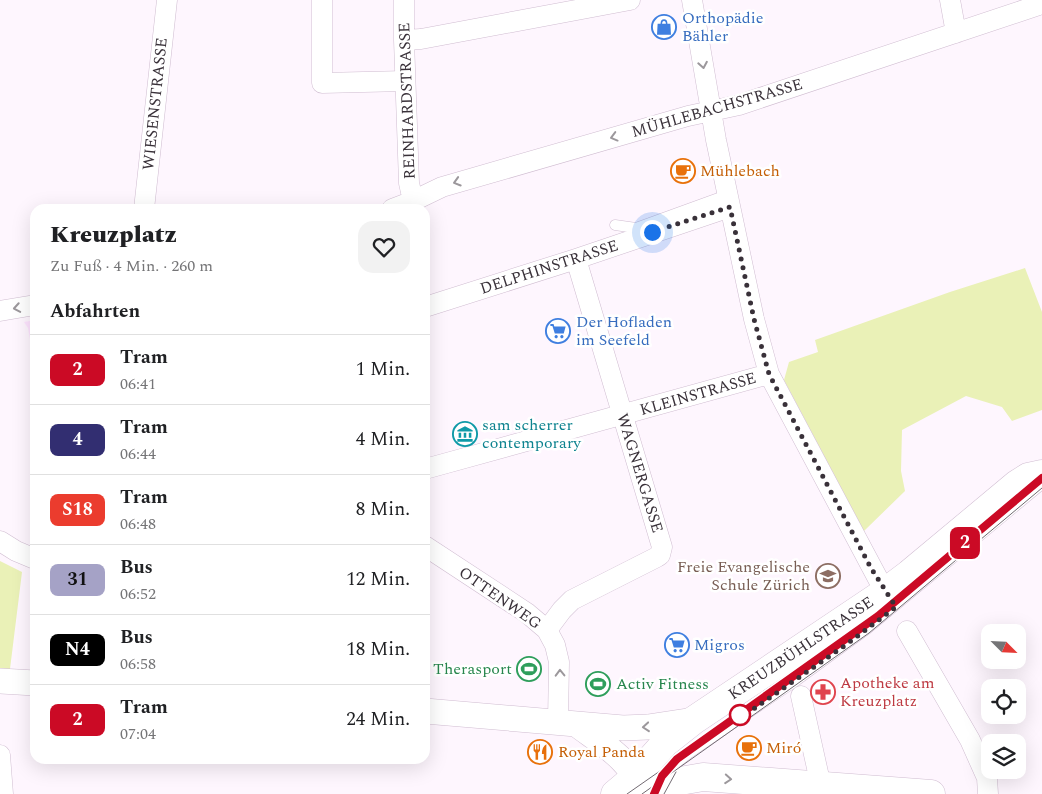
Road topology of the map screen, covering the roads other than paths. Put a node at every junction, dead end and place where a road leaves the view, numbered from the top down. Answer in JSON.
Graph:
{"nodes":[{"id":1,"x":167,"y":0,"type":"edge"},
{"id":2,"x":322,"y":0,"type":"edge"},
{"id":3,"x":404,"y":0,"type":"edge"},
{"id":4,"x":630,"y":0,"type":"edge"},
{"id":5,"x":692,"y":0,"type":"edge"},
{"id":6,"x":950,"y":0,"type":"edge"},
{"id":7,"x":1042,"y":4,"type":"edge"},
{"id":8,"x":956,"y":33,"type":"junction"},
{"id":9,"x":404,"y":40,"type":"junction"},
{"id":10,"x":405,"y":81,"type":"junction"},
{"id":11,"x":711,"y":111,"type":"junction"},
{"id":12,"x":413,"y":201,"type":"junction"},
{"id":13,"x":729,"y":201,"type":"junction"},
{"id":14,"x":145,"y":204,"type":"edge"},
{"id":15,"x":405,"y":204,"type":"edge"},
{"id":16,"x":615,"y":225,"type":"dead end"},
{"id":17,"x":576,"y":259,"type":"junction"},
{"id":18,"x":430,"y":305,"type":"edge"},
{"id":19,"x":30,"y":306,"type":"edge"},
{"id":20,"x":0,"y":312,"type":"edge"},
{"id":21,"x":769,"y":374,"type":"junction"},
{"id":22,"x":622,"y":415,"type":"junction"},
{"id":23,"x":430,"y":467,"type":"edge"},
{"id":24,"x":1042,"y":474,"type":"edge"},
{"id":25,"x":1042,"y":484,"type":"edge"},
{"id":26,"x":0,"y":541,"type":"edge"},
{"id":27,"x":430,"y":549,"type":"edge"},
{"id":28,"x":30,"y":557,"type":"edge"},
{"id":29,"x":890,"y":600,"type":"junction"},
{"id":30,"x":547,"y":630,"type":"junction"},
{"id":31,"x":907,"y":631,"type":"dead end"},
{"id":32,"x":0,"y":681,"type":"edge"},
{"id":33,"x":30,"y":683,"type":"edge"},
{"id":34,"x":801,"y":696,"type":"dead end"},
{"id":35,"x":430,"y":711,"type":"edge"},
{"id":36,"x":694,"y":720,"type":"junction"},
{"id":37,"x":567,"y":723,"type":"junction"},
{"id":38,"x":0,"y":755,"type":"edge"},
{"id":39,"x":821,"y":786,"type":"junction"},
{"id":40,"x":652,"y":788,"type":"edge"},
{"id":41,"x":3,"y":794,"type":"edge"},
{"id":42,"x":931,"y":794,"type":"edge"},
{"id":43,"x":988,"y":794,"type":"edge"}],
"edges":[{"from":1,"to":14,"type":"street","name":"WIESENSTRASSE"},
{"from":2,"to":10,"type":"street"},
{"from":3,"to":9,"type":"street","name":"REINHARDSTRASSE"},
{"from":4,"to":9,"type":"street"},
{"from":5,"to":11,"type":"street","one_way":true},
{"from":6,"to":8,"type":"street"},
{"from":7,"to":8,"type":"street","name":"MÜHLEBACHSTRASSE"},
{"from":8,"to":11,"type":"street","name":"MÜHLEBACHSTRASSE"},
{"from":9,"to":10,"type":"street","name":"REINHARDSTRASSE"},
{"from":10,"to":12,"type":"street","name":"REINHARDSTRASSE"},
{"from":11,"to":12,"type":"street","name":"MÜHLEBACHSTRASSE","one_way":true},
{"from":11,"to":13,"type":"street"},
{"from":12,"to":15,"type":"street","name":"MÜHLEBACHSTRASSE"},
{"from":13,"to":16,"type":"lane"},
{"from":13,"to":17,"type":"street","name":"DELPHINSTRASSE"},
{"from":13,"to":21,"type":"street"},
{"from":17,"to":18,"type":"street","name":"DELPHINSTRASSE"},
{"from":17,"to":22,"type":"street","name":"WAGNERGASSE"},
{"from":19,"to":20,"type":"street","one_way":true},
{"from":21,"to":22,"type":"street","name":"KLEINSTRASSE"},
{"from":21,"to":29,"type":"street"},
{"from":22,"to":23,"type":"street","name":"KLEINSTRASSE"},
{"from":22,"to":30,"type":"street","name":"WAGNERGASSE"},
{"from":24,"to":29,"type":"main road","name":"KREUZBÜHLSTRASSE"},
{"from":25,"to":29,"type":"lane","name":"KREUZBÜHLSTRASSE"},
{"from":26,"to":28,"type":"street"},
{"from":27,"to":30,"type":"street","name":"OTTENWEG"},
{"from":29,"to":36,"type":"main road","name":"KREUZBÜHLSTRASSE"},
{"from":29,"to":40,"type":"lane","name":"KREUZBÜHLSTRASSE"},
{"from":37,"to":30,"type":"street","name":"OTTENWEG","one_way":true},
{"from":31,"to":43,"type":"street"},
{"from":32,"to":33,"type":"street"},
{"from":34,"to":39,"type":"street"},
{"from":35,"to":37,"type":"street"},
{"from":36,"to":37,"type":"street","one_way":true},
{"from":36,"to":40,"type":"main road","name":"KREUZBÜHLSTRASSE"},
{"from":37,"to":40,"type":"street"},
{"from":38,"to":41,"type":"street"},
{"from":40,"to":39,"type":"main road","one_way":true},
{"from":39,"to":42,"type":"main road"}]}
